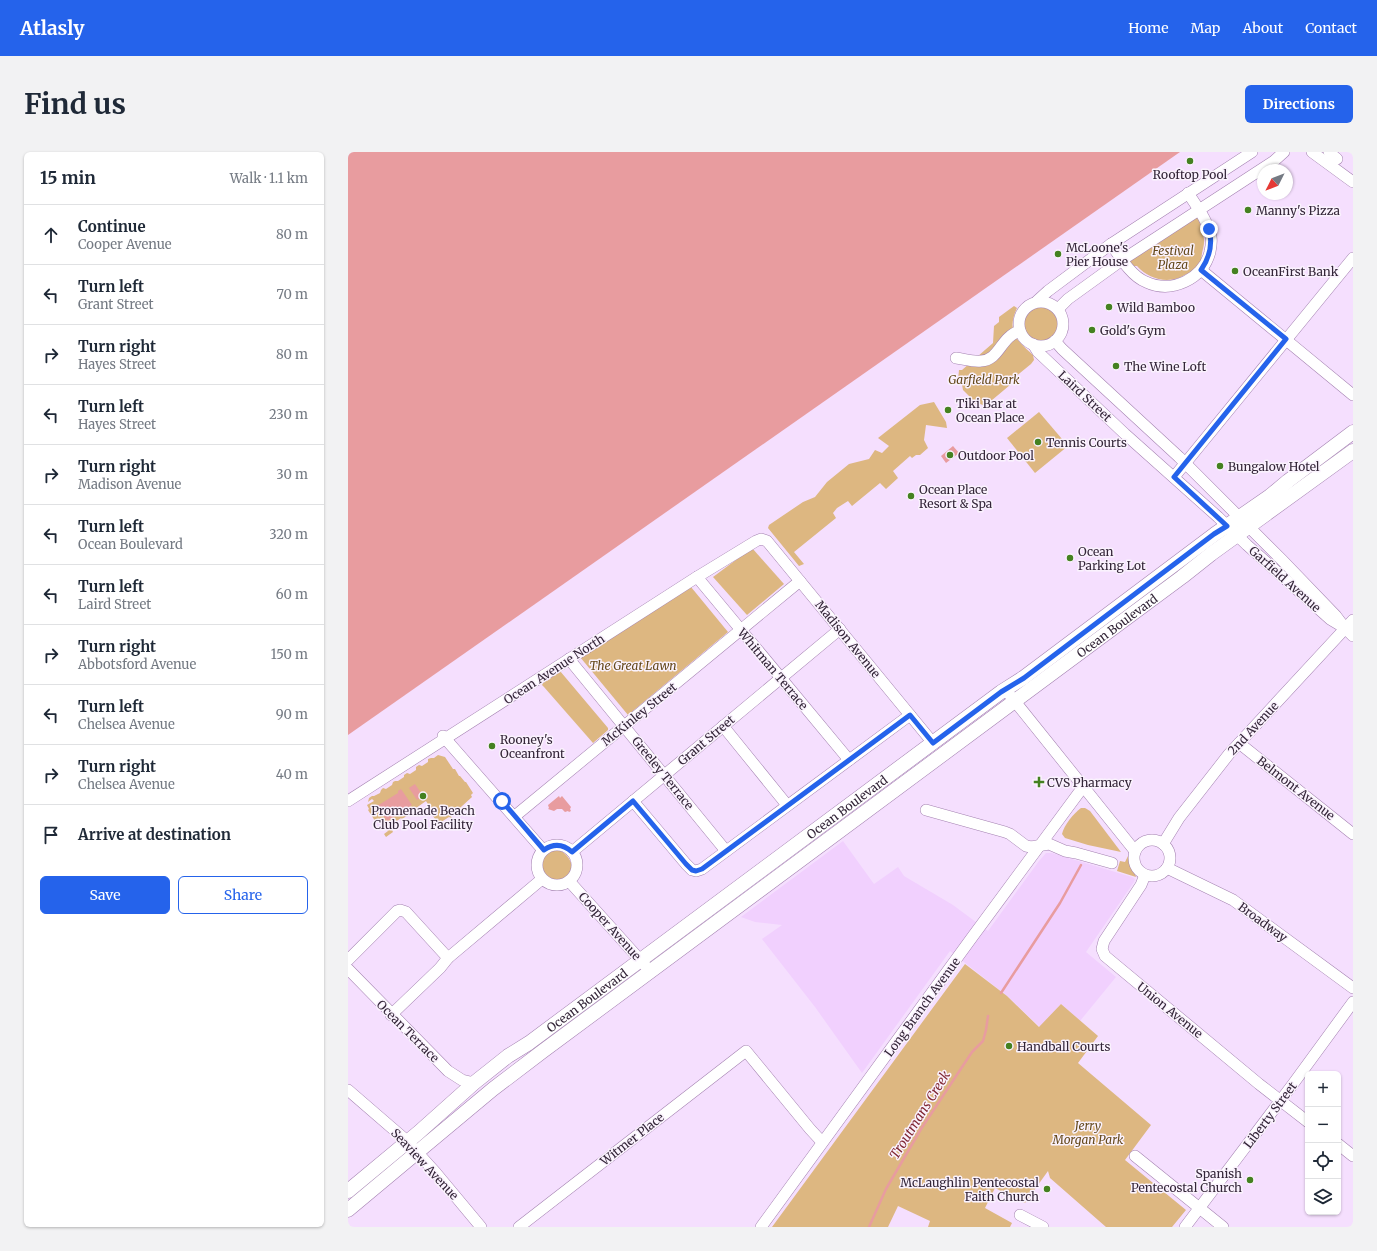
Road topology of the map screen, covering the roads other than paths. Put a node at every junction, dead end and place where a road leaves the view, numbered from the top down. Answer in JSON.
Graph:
{"nodes":[{"id":1,"x":1252,"y":152,"type":"edge"},
{"id":2,"x":1284,"y":152,"type":"edge"},
{"id":3,"x":1312,"y":152,"type":"edge"},
{"id":4,"x":1353,"y":182,"type":"edge"},
{"id":5,"x":1188,"y":193,"type":"junction"},
{"id":6,"x":1198,"y":209,"type":"junction"},
{"id":7,"x":1111,"y":244,"type":"junction"},
{"id":8,"x":1353,"y":258,"type":"edge"},
{"id":9,"x":1122,"y":260,"type":"junction"},
{"id":10,"x":1201,"y":270,"type":"junction"},
{"id":11,"x":1037,"y":301,"type":"junction"},
{"id":12,"x":1058,"y":309,"type":"junction"},
{"id":13,"x":1020,"y":331,"type":"junction"},
{"id":14,"x":1286,"y":339,"type":"junction"},
{"id":15,"x":1055,"y":341,"type":"junction"},
{"id":16,"x":1033,"y":344,"type":"junction"},
{"id":17,"x":956,"y":358,"type":"dead end"},
{"id":18,"x":1353,"y":394,"type":"edge"},
{"id":19,"x":1353,"y":432,"type":"edge"},
{"id":20,"x":1353,"y":451,"type":"edge"},
{"id":21,"x":1185,"y":463,"type":"junction"},
{"id":22,"x":1174,"y":477,"type":"junction"},
{"id":23,"x":1244,"y":522,"type":"junction"},
{"id":24,"x":1232,"y":531,"type":"junction"},
{"id":25,"x":761,"y":539,"type":"joint"},
{"id":26,"x":698,"y":577,"type":"junction"},
{"id":27,"x":800,"y":581,"type":"junction"},
{"id":28,"x":1353,"y":620,"type":"edge"},
{"id":29,"x":840,"y":629,"type":"junction"},
{"id":30,"x":741,"y":630,"type":"junction"},
{"id":31,"x":1349,"y":632,"type":"edge"},
{"id":32,"x":569,"y":659,"type":"junction"},
{"id":33,"x":781,"y":678,"type":"junction"},
{"id":34,"x":1005,"y":689,"type":"junction"},
{"id":35,"x":1014,"y":701,"type":"junction"},
{"id":36,"x":910,"y":715,"type":"junction"},
{"id":37,"x":624,"y":726,"type":"junction"},
{"id":38,"x":722,"y":726,"type":"junction"},
{"id":39,"x":445,"y":737,"type":"junction"},
{"id":40,"x":933,"y":743,"type":"junction"},
{"id":41,"x":1238,"y":743,"type":"junction"},
{"id":42,"x":849,"y":760,"type":"junction"},
{"id":43,"x":664,"y":775,"type":"junction"},
{"id":44,"x":1083,"y":787,"type":"junction"},
{"id":45,"x":348,"y":801,"type":"edge"},
{"id":46,"x":633,"y":801,"type":"junction"},
{"id":47,"x":787,"y":805,"type":"junction"},
{"id":48,"x":926,"y":810,"type":"dead end"},
{"id":49,"x":514,"y":816,"type":"junction"},
{"id":50,"x":1353,"y":834,"type":"edge"},
{"id":51,"x":1163,"y":844,"type":"junction"},
{"id":52,"x":1040,"y":845,"type":"junction"},
{"id":53,"x":544,"y":850,"type":"junction"},
{"id":54,"x":726,"y":851,"type":"junction"},
{"id":55,"x":1135,"y":851,"type":"junction"},
{"id":56,"x":572,"y":852,"type":"junction"},
{"id":57,"x":1112,"y":863,"type":"dead end"},
{"id":58,"x":1167,"y":868,"type":"junction"},
{"id":59,"x":1145,"y":875,"type":"junction"},
{"id":60,"x":542,"y":879,"type":"junction"},
{"id":61,"x":570,"y":881,"type":"junction"},
{"id":62,"x":448,"y":958,"type":"junction"},
{"id":63,"x":641,"y":959,"type":"junction"},
{"id":64,"x":348,"y":960,"type":"edge"},
{"id":65,"x":348,"y":969,"type":"edge"},
{"id":66,"x":650,"y":971,"type":"junction"},
{"id":67,"x":1353,"y":988,"type":"edge"},
{"id":68,"x":1353,"y":1002,"type":"edge"},
{"id":69,"x":391,"y":1015,"type":"junction"},
{"id":70,"x":474,"y":1083,"type":"junction"},
{"id":71,"x":349,"y":1093,"type":"edge"},
{"id":72,"x":1280,"y":1101,"type":"junction"},
{"id":73,"x":1305,"y":1120,"type":"edge"},
{"id":74,"x":407,"y":1141,"type":"junction"},
{"id":75,"x":822,"y":1142,"type":"junction"},
{"id":76,"x":1341,"y":1146,"type":"edge"},
{"id":77,"x":418,"y":1153,"type":"junction"},
{"id":78,"x":1135,"y":1156,"type":"dead end"},
{"id":79,"x":1353,"y":1156,"type":"edge"},
{"id":80,"x":348,"y":1191,"type":"edge"},
{"id":81,"x":1199,"y":1209,"type":"junction"},
{"id":82,"x":348,"y":1210,"type":"edge"},
{"id":83,"x":1020,"y":1215,"type":"dead end"},
{"id":84,"x":1029,"y":1224,"type":"edge"},
{"id":85,"x":481,"y":1227,"type":"edge"},
{"id":86,"x":519,"y":1227,"type":"edge"},
{"id":87,"x":761,"y":1227,"type":"edge"},
{"id":88,"x":1043,"y":1227,"type":"edge"},
{"id":89,"x":1185,"y":1227,"type":"edge"},
{"id":90,"x":1223,"y":1227,"type":"edge"}],
"edges":[{"from":1,"to":5,"type":"street"},
{"from":2,"to":6,"type":"street"},
{"from":3,"to":4,"type":"street"},
{"from":5,"to":6,"type":"street"},
{"from":5,"to":7,"type":"street"},
{"from":6,"to":9,"type":"street"},
{"from":6,"to":10,"type":"street"},
{"from":7,"to":9,"type":"street"},
{"from":7,"to":11,"type":"street"},
{"from":8,"to":14,"type":"street"},
{"from":9,"to":10,"type":"street"},
{"from":9,"to":12,"type":"street"},
{"from":10,"to":14,"type":"street"},
{"from":11,"to":12,"type":"street"},
{"from":11,"to":13,"type":"street"},
{"from":12,"to":15,"type":"street"},
{"from":13,"to":16,"type":"street"},
{"from":13,"to":17,"type":"street"},
{"from":14,"to":18,"type":"street"},
{"from":14,"to":21,"type":"street"},
{"from":15,"to":16,"type":"street"},
{"from":15,"to":21,"type":"street","name":"Laird Street"},
{"from":16,"to":22,"type":"street","name":"Laird Street"},
{"from":19,"to":23,"type":"main road","name":"Ocean Boulevard"},
{"from":20,"to":23,"type":"main road","name":"Ocean Boulevard"},
{"from":21,"to":22,"type":"street"},
{"from":21,"to":23,"type":"street","name":"Laird Street"},
{"from":22,"to":24,"type":"street","name":"Laird Street"},
{"from":23,"to":24,"type":"main road","name":"Ocean Boulevard"},
{"from":23,"to":31,"type":"street","name":"Garfield Avenue"},
{"from":24,"to":31,"type":"street","name":"Garfield Avenue"},
{"from":24,"to":34,"type":"main road","name":"Ocean Boulevard"},
{"from":24,"to":35,"type":"main road","name":"Ocean Boulevard"},
{"from":25,"to":26,"type":"street","name":"Ocean Avenue North"},
{"from":25,"to":27,"type":"street","name":"Madison Avenue"},
{"from":26,"to":30,"type":"street","name":"Whitman Terrace"},
{"from":26,"to":32,"type":"street","name":"Ocean Avenue North"},
{"from":27,"to":29,"type":"street","name":"Madison Avenue"},
{"from":27,"to":30,"type":"street","name":"McKinley Street"},
{"from":28,"to":31,"type":"street","name":"2nd Avenue"},
{"from":29,"to":33,"type":"street","name":"Grant Street"},
{"from":29,"to":36,"type":"street","name":"Madison Avenue"},
{"from":30,"to":33,"type":"street","name":"Whitman Terrace"},
{"from":30,"to":37,"type":"street","name":"McKinley Street"},
{"from":31,"to":41,"type":"street","name":"2nd Avenue"},
{"from":32,"to":37,"type":"street","name":"Greeley Terrace"},
{"from":32,"to":39,"type":"street","name":"Ocean Avenue North"},
{"from":33,"to":38,"type":"street","name":"Grant Street"},
{"from":33,"to":42,"type":"street","name":"Whitman Terrace"},
{"from":34,"to":35,"type":"street"},
{"from":34,"to":40,"type":"main road","name":"Ocean Boulevard"},
{"from":35,"to":44,"type":"street"},
{"from":35,"to":66,"type":"main road","name":"Ocean Boulevard"},
{"from":36,"to":40,"type":"street","name":"Madison Avenue"},
{"from":36,"to":42,"type":"street"},
{"from":37,"to":43,"type":"street","name":"Greeley Terrace"},
{"from":37,"to":49,"type":"street","name":"McKinley Street"},
{"from":38,"to":43,"type":"street","name":"Grant Street"},
{"from":38,"to":47,"type":"street"},
{"from":39,"to":45,"type":"street","name":"Ocean Avenue North"},
{"from":39,"to":49,"type":"street"},
{"from":40,"to":63,"type":"main road","name":"Ocean Boulevard"},
{"from":41,"to":50,"type":"street","name":"Belmont Avenue"},
{"from":41,"to":51,"type":"street","name":"2nd Avenue"},
{"from":42,"to":47,"type":"street"},
{"from":43,"to":46,"type":"street","name":"Grant Street"},
{"from":43,"to":54,"type":"street","name":"Greeley Terrace"},
{"from":44,"to":52,"type":"street","name":"Long Branch Avenue"},
{"from":44,"to":55,"type":"street"},
{"from":46,"to":54,"type":"street"},
{"from":46,"to":56,"type":"street","name":"Grant Street"},
{"from":47,"to":54,"type":"street"},
{"from":48,"to":52,"type":"street"},
{"from":49,"to":53,"type":"street"},
{"from":51,"to":55,"type":"street"},
{"from":51,"to":58,"type":"street"},
{"from":52,"to":57,"type":"street"},
{"from":52,"to":75,"type":"street","name":"Long Branch Avenue"},
{"from":53,"to":56,"type":"street"},
{"from":53,"to":60,"type":"street"},
{"from":55,"to":59,"type":"street"},
{"from":56,"to":61,"type":"street","name":"Cooper Avenue"},
{"from":58,"to":59,"type":"street"},
{"from":58,"to":67,"type":"street","name":"Broadway"},
{"from":59,"to":72,"type":"street","name":"Union Avenue"},
{"from":60,"to":61,"type":"street","name":"Cooper Avenue"},
{"from":60,"to":62,"type":"street"},
{"from":61,"to":63,"type":"street","name":"Cooper Avenue"},
{"from":62,"to":64,"type":"street"},
{"from":62,"to":69,"type":"street"},
{"from":63,"to":66,"type":"street","name":"Cooper Avenue"},
{"from":63,"to":70,"type":"main road","name":"Ocean Boulevard"},
{"from":65,"to":69,"type":"street","name":"Ocean Terrace"},
{"from":66,"to":77,"type":"main road","name":"Ocean Boulevard"},
{"from":68,"to":72,"type":"street","name":"Liberty Street"},
{"from":69,"to":70,"type":"street","name":"Ocean Terrace"},
{"from":70,"to":74,"type":"main road","name":"Ocean Boulevard"},
{"from":71,"to":74,"type":"street","name":"Seaview Avenue"},
{"from":72,"to":73,"type":"street","name":"Union Avenue"},
{"from":72,"to":81,"type":"street","name":"Liberty Street"},
{"from":74,"to":77,"type":"street","name":"Seaview Avenue"},
{"from":74,"to":80,"type":"main road","name":"Ocean Boulevard"},
{"from":75,"to":86,"type":"street","name":"Witmer Place"},
{"from":75,"to":87,"type":"street","name":"Long Branch Avenue"},
{"from":76,"to":79,"type":"street"},
{"from":77,"to":82,"type":"main road","name":"Ocean Boulevard"},
{"from":77,"to":85,"type":"street","name":"Seaview Avenue"},
{"from":78,"to":81,"type":"street"},
{"from":81,"to":89,"type":"street","name":"Liberty Street"},
{"from":81,"to":90,"type":"street"},
{"from":83,"to":84,"type":"street"},
{"from":84,"to":88,"type":"street"}]}
